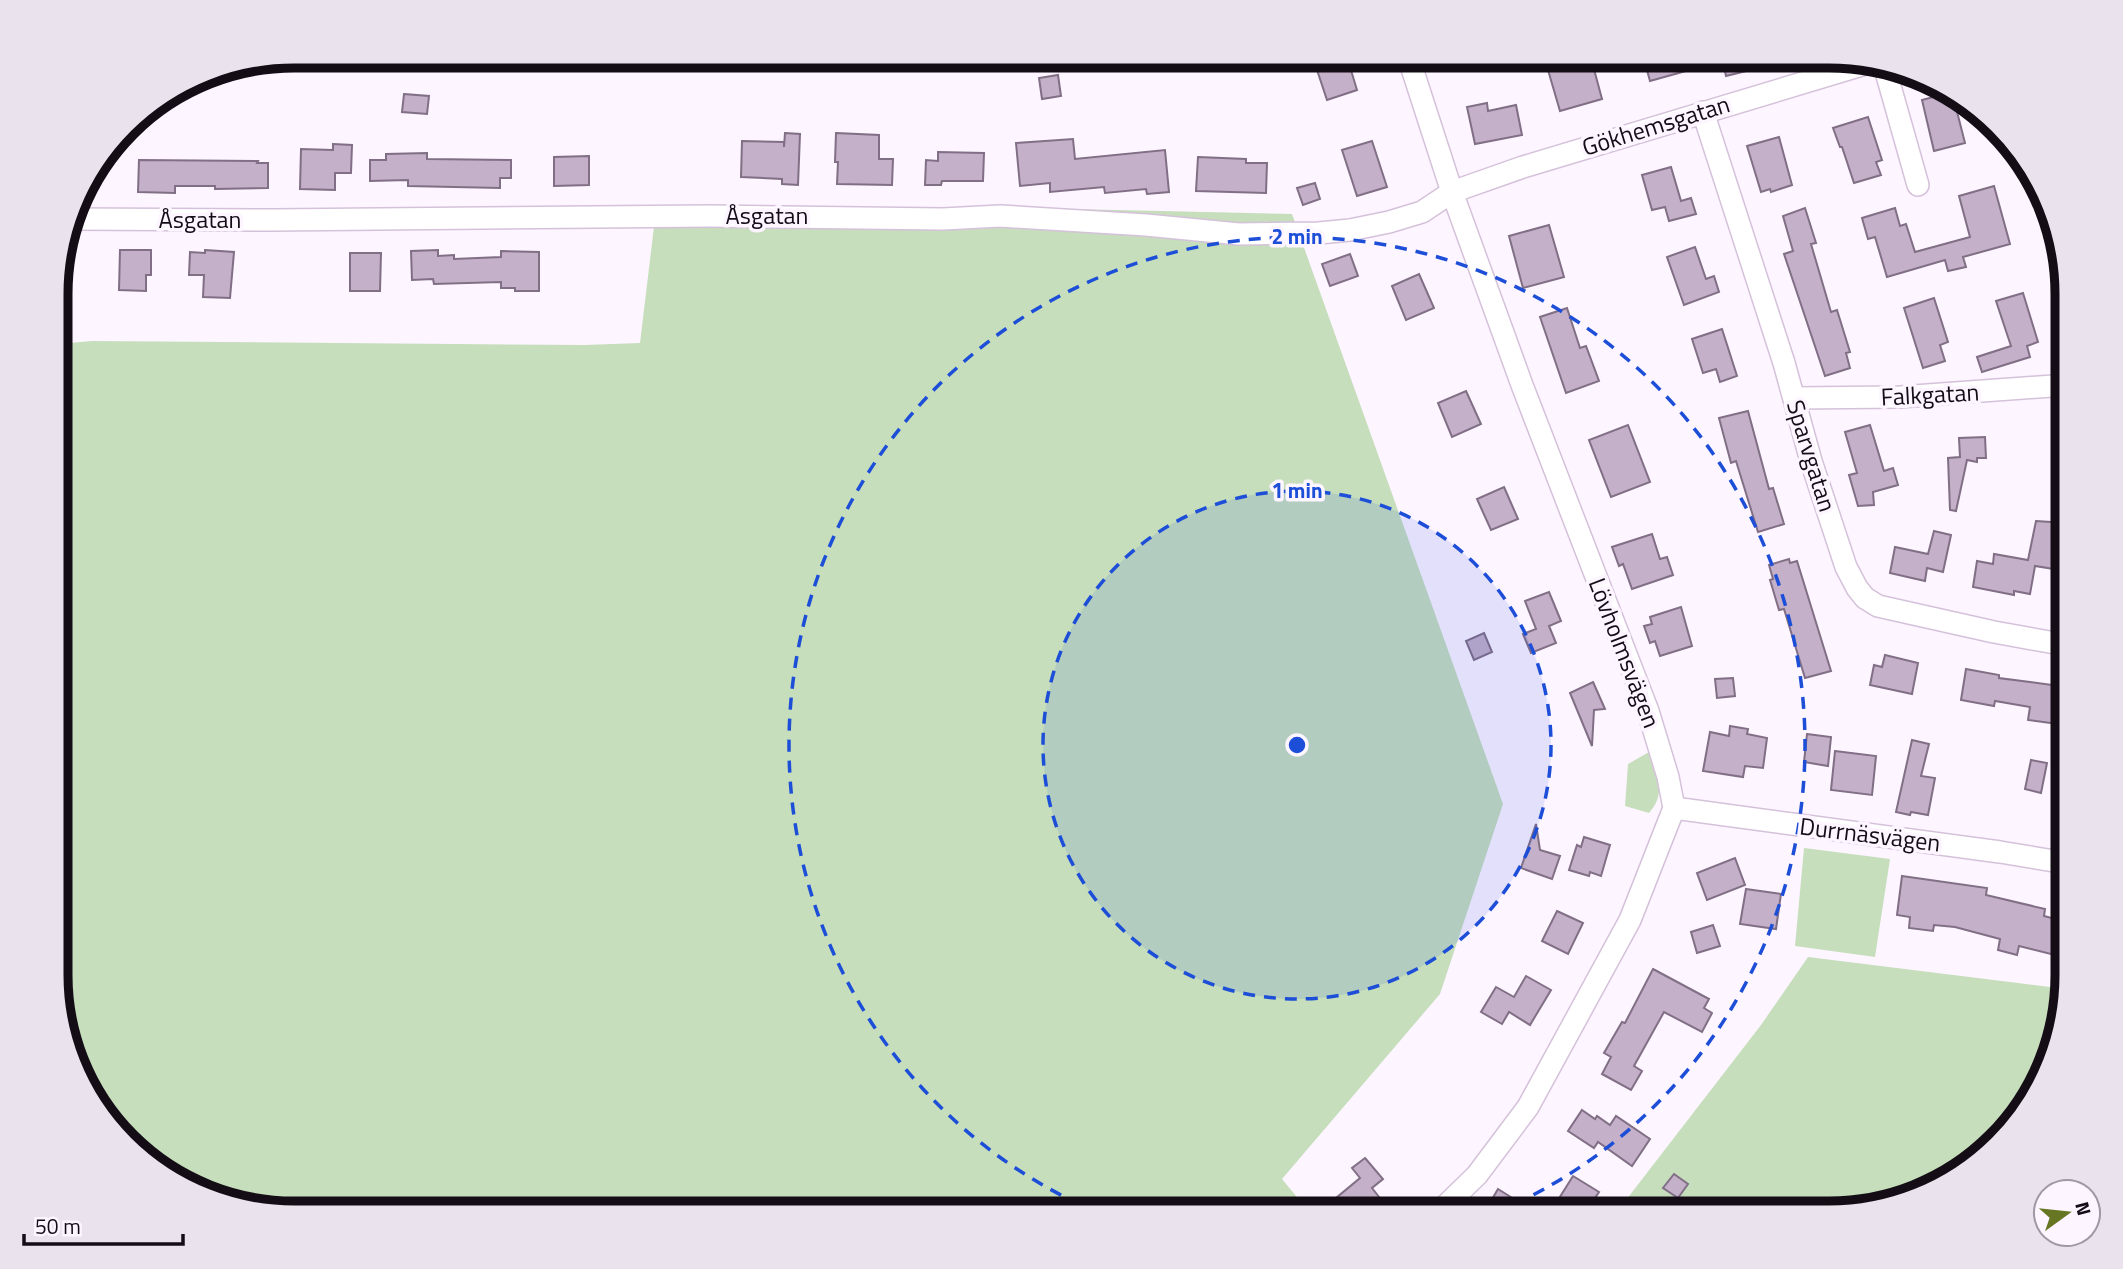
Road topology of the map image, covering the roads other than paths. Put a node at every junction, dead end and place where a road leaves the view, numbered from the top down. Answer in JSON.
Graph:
{"nodes":[{"id":1,"x":1412,"y":68,"type":"edge"},
{"id":2,"x":1848,"y":69,"type":"edge"},
{"id":3,"x":1887,"y":76,"type":"edge"},
{"id":4,"x":1703,"y":113,"type":"junction"},
{"id":5,"x":1918,"y":185,"type":"dead end"},
{"id":6,"x":1452,"y":192,"type":"junction"},
{"id":7,"x":81,"y":219,"type":"edge"},
{"id":8,"x":2054,"y":386,"type":"edge"},
{"id":9,"x":1794,"y":398,"type":"junction"},
{"id":10,"x":2054,"y":643,"type":"edge"},
{"id":11,"x":1674,"y":808,"type":"junction"},
{"id":12,"x":2054,"y":861,"type":"edge"},
{"id":13,"x":1451,"y":1200,"type":"edge"}],
"edges":[{"from":1,"to":6,"type":"street","name":"Lövholmsvägen"},
{"from":2,"to":4,"type":"street","name":"Gökhemsgatan"},
{"from":3,"to":5,"type":"street"},
{"from":4,"to":6,"type":"street","name":"Gökhemsgatan"},
{"from":4,"to":9,"type":"street","name":"Sparvgatan"},
{"from":6,"to":7,"type":"street","name":"Åsgatan"},
{"from":6,"to":11,"type":"street","name":"Lövholmsvägen"},
{"from":8,"to":9,"type":"street","name":"Falkgatan"},
{"from":9,"to":10,"type":"street","name":"Sparvgatan"},
{"from":11,"to":12,"type":"street","name":"Durrnäsvägen"},
{"from":11,"to":13,"type":"street"}]}
